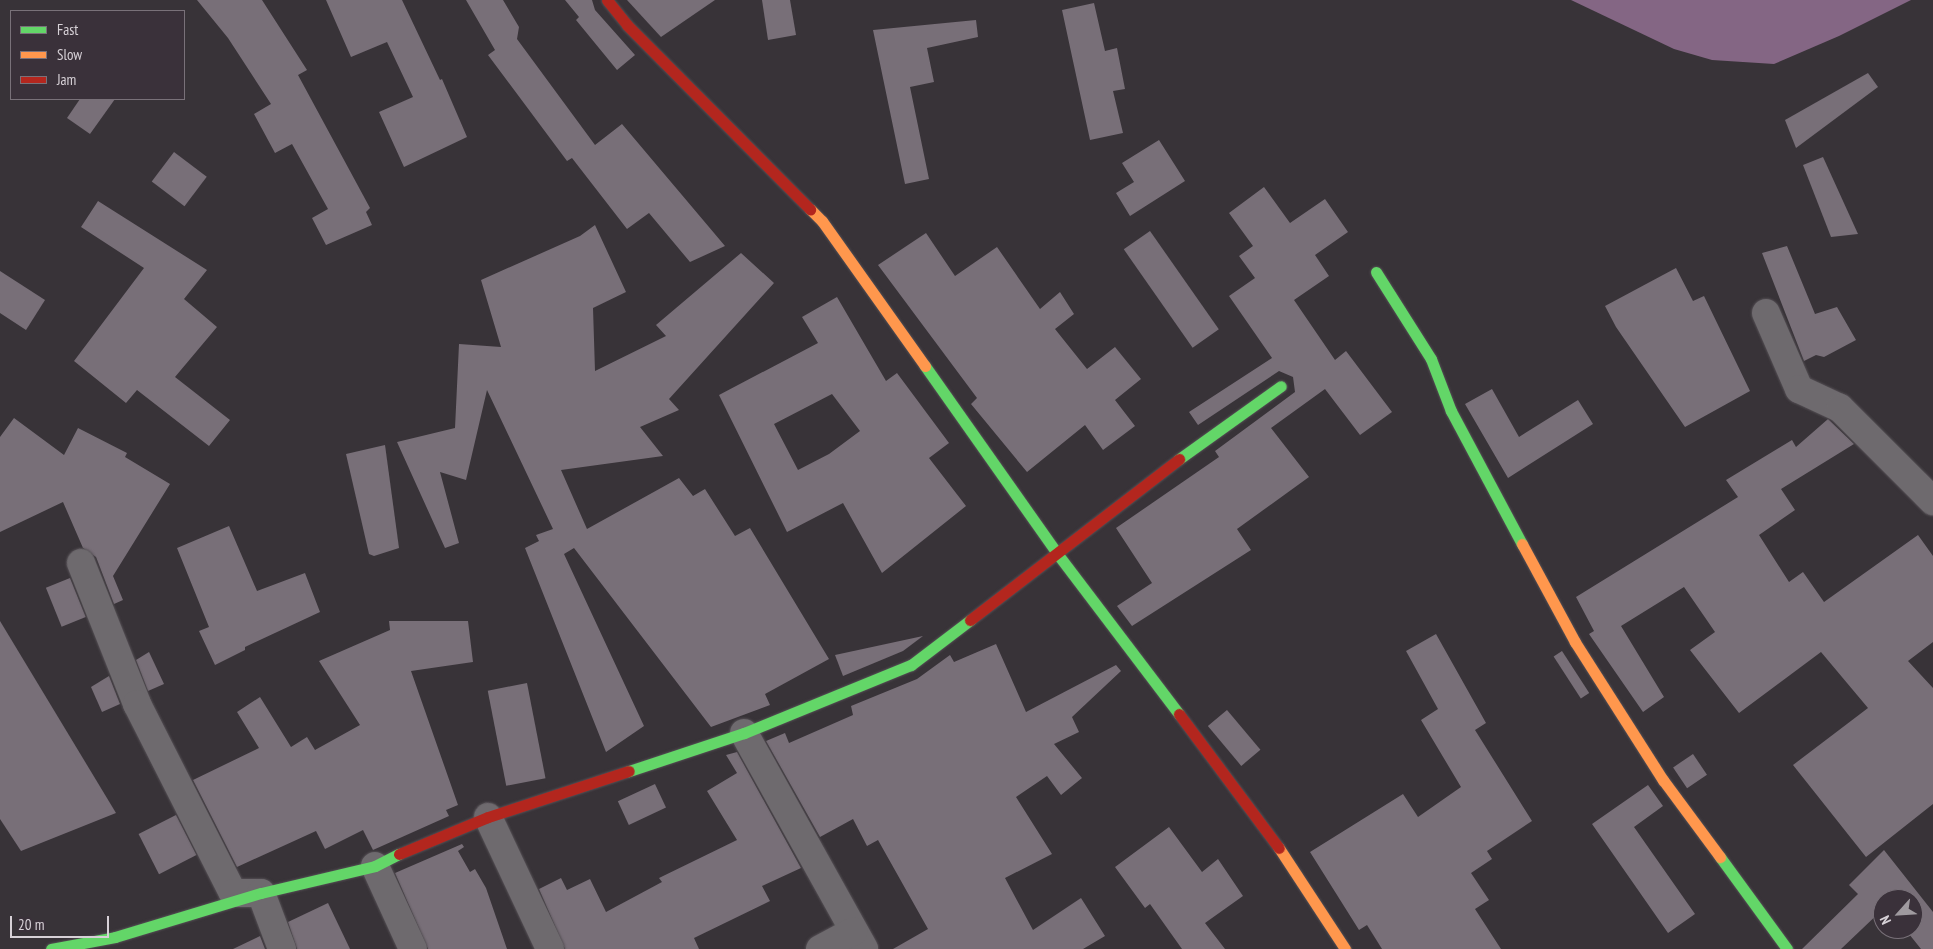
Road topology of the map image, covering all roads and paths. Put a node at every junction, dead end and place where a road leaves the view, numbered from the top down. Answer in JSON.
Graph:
{"nodes":[{"id":1,"x":607,"y":0,"type":"edge"},
{"id":2,"x":1376,"y":272,"type":"dead end"},
{"id":3,"x":1766,"y":314,"type":"dead end"},
{"id":4,"x":1280,"y":386,"type":"dead end"},
{"id":5,"x":1933,"y":500,"type":"edge"},
{"id":6,"x":1056,"y":552,"type":"junction"},
{"id":7,"x":81,"y":563,"type":"dead end"},
{"id":8,"x":744,"y":733,"type":"junction"},
{"id":9,"x":488,"y":817,"type":"junction"},
{"id":10,"x":375,"y":866,"type":"junction"},
{"id":11,"x":261,"y":893,"type":"junction"},
{"id":12,"x":859,"y":940,"type":"edge"},
{"id":13,"x":119,"y":943,"type":"edge"},
{"id":14,"x":51,"y":949,"type":"edge"},
{"id":15,"x":282,"y":949,"type":"edge"},
{"id":16,"x":413,"y":949,"type":"edge"},
{"id":17,"x":550,"y":949,"type":"edge"},
{"id":18,"x":820,"y":949,"type":"edge"},
{"id":19,"x":1345,"y":949,"type":"edge"},
{"id":20,"x":1787,"y":949,"type":"edge"}],
"edges":[{"from":1,"to":6,"type":"street"},
{"from":2,"to":20,"type":"street"},
{"from":3,"to":5,"type":"street"},
{"from":4,"to":6,"type":"street"},
{"from":6,"to":8,"type":"street"},
{"from":6,"to":19,"type":"street"},
{"from":7,"to":11,"type":"street"},
{"from":8,"to":9,"type":"street"},
{"from":8,"to":12,"type":"street"},
{"from":9,"to":10,"type":"street"},
{"from":9,"to":17,"type":"street"},
{"from":10,"to":11,"type":"street"},
{"from":10,"to":16,"type":"street"},
{"from":11,"to":13,"type":"street"},
{"from":11,"to":15,"type":"street"},
{"from":12,"to":18,"type":"street"},
{"from":13,"to":14,"type":"street"}]}
